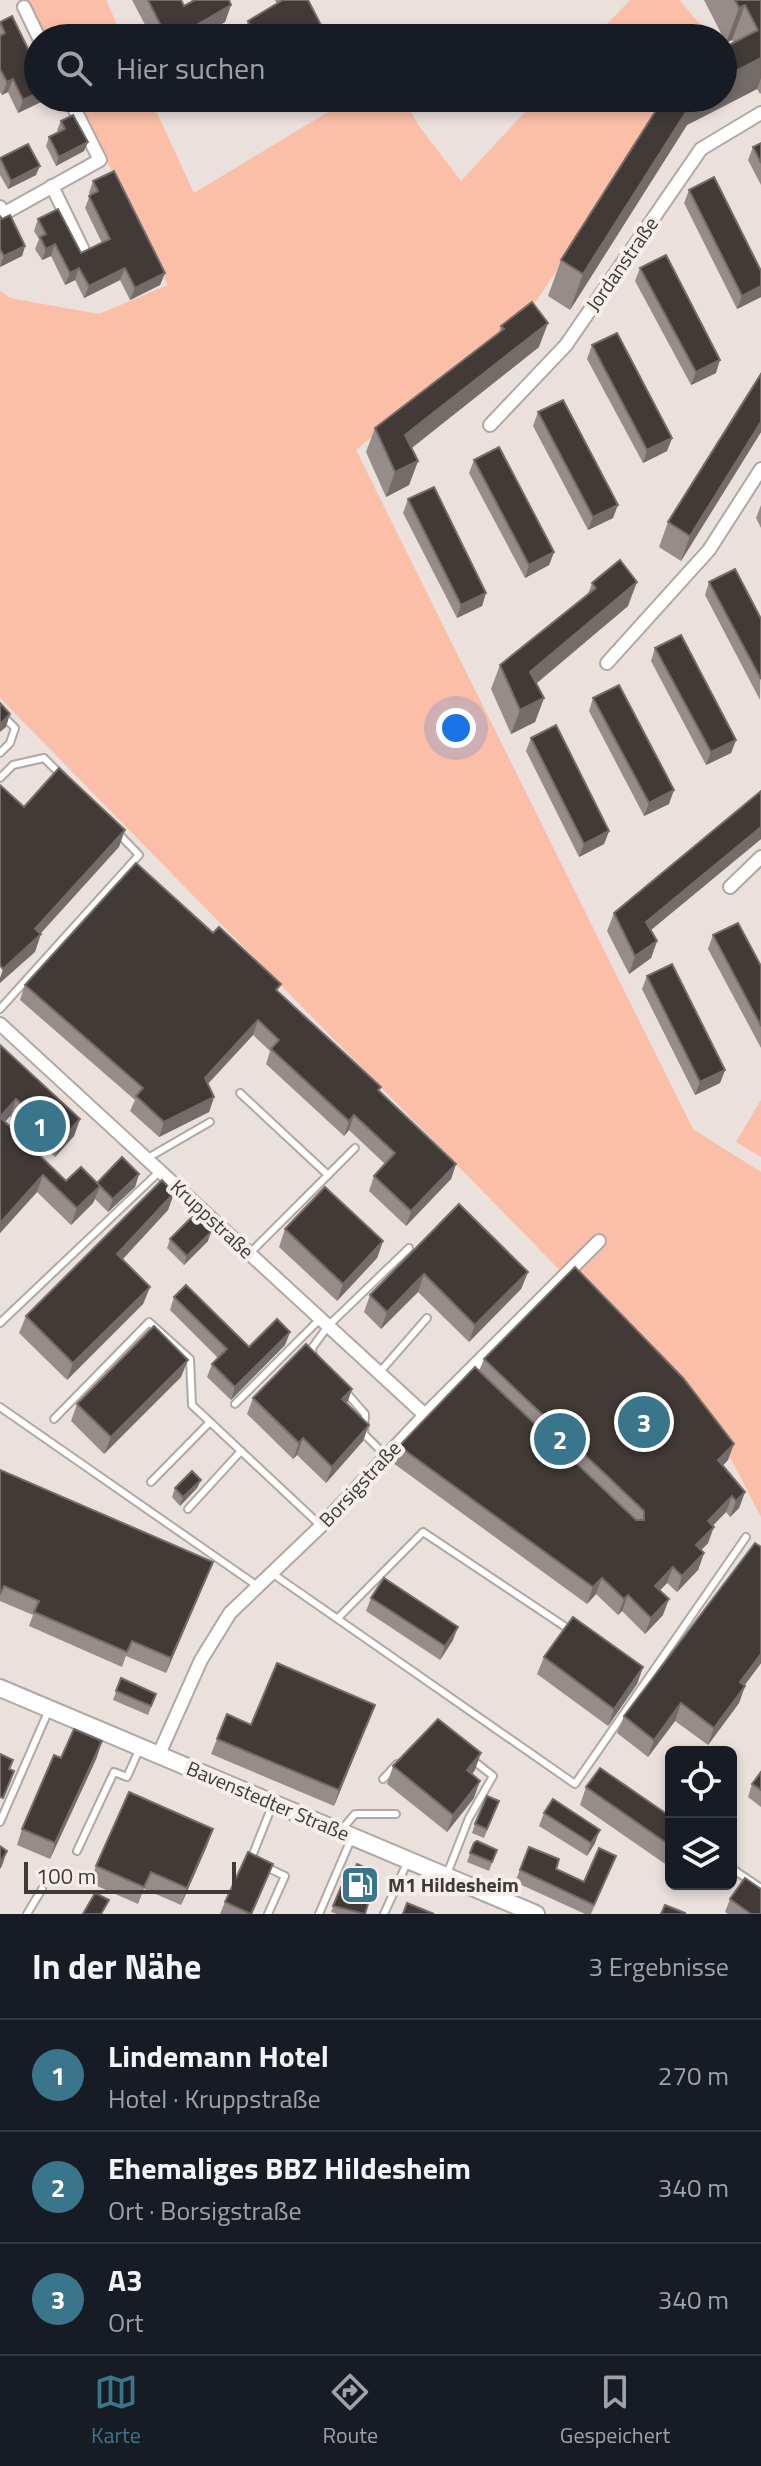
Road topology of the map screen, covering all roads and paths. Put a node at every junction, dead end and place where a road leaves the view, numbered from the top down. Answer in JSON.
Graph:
{"nodes":[{"id":1,"x":26,"y":2,"type":"edge"},
{"id":2,"x":34,"y":24,"type":"edge"},
{"id":3,"x":76,"y":112,"type":"edge"},
{"id":4,"x":761,"y":113,"type":"edge"},
{"id":5,"x":52,"y":186,"type":"junction"},
{"id":6,"x":0,"y":207,"type":"edge"},
{"id":7,"x":82,"y":248,"type":"edge"},
{"id":8,"x":490,"y":425,"type":"dead end"},
{"id":9,"x":761,"y":469,"type":"edge"},
{"id":10,"x":607,"y":663,"type":"dead end"},
{"id":11,"x":0,"y":713,"type":"edge"},
{"id":12,"x":0,"y":753,"type":"edge"},
{"id":13,"x":0,"y":778,"type":"edge"},
{"id":14,"x":65,"y":779,"type":"edge"},
{"id":15,"x":108,"y":822,"type":"edge"},
{"id":16,"x":761,"y":857,"type":"edge"},
{"id":17,"x":730,"y":887,"type":"dead end"},
{"id":18,"x":0,"y":1009,"type":"edge"},
{"id":19,"x":0,"y":1024,"type":"edge"},
{"id":20,"x":240,"y":1093,"type":"dead end"},
{"id":21,"x":210,"y":1122,"type":"dead end"},
{"id":22,"x":355,"y":1148,"type":"dead end"},
{"id":23,"x":146,"y":1159,"type":"junction"},
{"id":24,"x":160,"y":1171,"type":"junction"},
{"id":25,"x":328,"y":1175,"type":"junction"},
{"id":26,"x":599,"y":1241,"type":"dead end"},
{"id":27,"x":409,"y":1248,"type":"dead end"},
{"id":28,"x":250,"y":1254,"type":"junction"},
{"id":29,"x":427,"y":1318,"type":"dead end"},
{"id":30,"x":324,"y":1322,"type":"junction"},
{"id":31,"x":0,"y":1323,"type":"edge"},
{"id":32,"x":323,"y":1367,"type":"edge"},
{"id":33,"x":379,"y":1373,"type":"junction"},
{"id":34,"x":342,"y":1388,"type":"edge"},
{"id":35,"x":235,"y":1404,"type":"dead end"},
{"id":36,"x":0,"y":1407,"type":"edge"},
{"id":37,"x":425,"y":1415,"type":"junction"},
{"id":38,"x":54,"y":1419,"type":"dead end"},
{"id":39,"x":210,"y":1422,"type":"junction"},
{"id":40,"x":241,"y":1451,"type":"junction"},
{"id":41,"x":386,"y":1456,"type":"junction"},
{"id":42,"x":151,"y":1482,"type":"dead end"},
{"id":43,"x":188,"y":1509,"type":"dead end"},
{"id":44,"x":321,"y":1526,"type":"junction"},
{"id":45,"x":746,"y":1537,"type":"dead end"},
{"id":46,"x":270,"y":1572,"type":"junction"},
{"id":47,"x":256,"y":1585,"type":"junction"},
{"id":48,"x":338,"y":1618,"type":"junction"},
{"id":49,"x":581,"y":1637,"type":"edge"},
{"id":50,"x":633,"y":1672,"type":"edge"},
{"id":51,"x":647,"y":1680,"type":"junction"},
{"id":52,"x":0,"y":1688,"type":"edge"},
{"id":53,"x":49,"y":1708,"type":"junction"},
{"id":54,"x":140,"y":1746,"type":"junction"},
{"id":55,"x":159,"y":1754,"type":"junction"},
{"id":56,"x":468,"y":1757,"type":"edge"},
{"id":57,"x":402,"y":1758,"type":"edge"},
{"id":58,"x":585,"y":1768,"type":"junction"},
{"id":59,"x":598,"y":1777,"type":"edge"},
{"id":60,"x":383,"y":1779,"type":"dead end"},
{"id":61,"x":274,"y":1803,"type":"junction"},
{"id":62,"x":396,"y":1814,"type":"dead end"},
{"id":63,"x":0,"y":1822,"type":"edge"},
{"id":64,"x":346,"y":1834,"type":"junction"},
{"id":65,"x":77,"y":1851,"type":"dead end"},
{"id":66,"x":408,"y":1860,"type":"junction"},
{"id":67,"x":737,"y":1872,"type":"edge"},
{"id":68,"x":446,"y":1876,"type":"junction"},
{"id":69,"x":761,"y":1888,"type":"edge"},
{"id":70,"x":42,"y":1889,"type":"dead end"},
{"id":71,"x":27,"y":1914,"type":"edge"},
{"id":72,"x":268,"y":1914,"type":"edge"},
{"id":73,"x":319,"y":1914,"type":"edge"},
{"id":74,"x":384,"y":1914,"type":"edge"},
{"id":75,"x":536,"y":1914,"type":"edge"}],
"edges":[{"from":1,"to":2,"type":"street"},
{"from":3,"to":5,"type":"street"},
{"from":4,"to":8,"type":"street","name":"Jordanstraße"},
{"from":5,"to":6,"type":"street"},
{"from":5,"to":7,"type":"street"},
{"from":9,"to":10,"type":"street"},
{"from":11,"to":12,"type":"lane"},
{"from":13,"to":14,"type":"lane"},
{"from":15,"to":18,"type":"lane"},
{"from":16,"to":17,"type":"street"},
{"from":19,"to":23,"type":"street","name":"Kruppstraße"},
{"from":20,"to":25,"type":"lane"},
{"from":21,"to":23,"type":"lane"},
{"from":22,"to":25,"type":"lane"},
{"from":23,"to":24,"type":"street","name":"Kruppstraße"},
{"from":24,"to":28,"type":"street","name":"Kruppstraße"},
{"from":24,"to":31,"type":"lane"},
{"from":25,"to":28,"type":"lane"},
{"from":26,"to":37,"type":"street","name":"Borsigstraße"},
{"from":27,"to":30,"type":"lane"},
{"from":28,"to":30,"type":"street","name":"Kruppstraße"},
{"from":29,"to":33,"type":"lane"},
{"from":30,"to":32,"type":"lane"},
{"from":30,"to":33,"type":"street","name":"Kruppstraße"},
{"from":30,"to":35,"type":"lane"},
{"from":33,"to":37,"type":"street","name":"Kruppstraße"},
{"from":34,"to":41,"type":"lane"},
{"from":36,"to":47,"type":"lane"},
{"from":37,"to":41,"type":"street","name":"Borsigstraße"},
{"from":38,"to":39,"type":"lane"},
{"from":39,"to":40,"type":"lane"},
{"from":39,"to":42,"type":"lane"},
{"from":40,"to":43,"type":"lane"},
{"from":40,"to":44,"type":"lane"},
{"from":41,"to":44,"type":"street","name":"Borsigstraße"},
{"from":44,"to":46,"type":"street","name":"Borsigstraße"},
{"from":45,"to":51,"type":"lane"},
{"from":46,"to":47,"type":"street","name":"Borsigstraße"},
{"from":46,"to":48,"type":"lane"},
{"from":47,"to":55,"type":"street","name":"Borsigstraße"},
{"from":48,"to":49,"type":"lane"},
{"from":48,"to":58,"type":"lane"},
{"from":50,"to":51,"type":"lane"},
{"from":51,"to":58,"type":"lane"},
{"from":52,"to":53,"type":"street","name":"Bavenstedter Straße"},
{"from":53,"to":54,"type":"street","name":"Bavenstedter Straße"},
{"from":53,"to":63,"type":"lane"},
{"from":54,"to":55,"type":"street","name":"Bavenstedter Straße"},
{"from":54,"to":65,"type":"lane"},
{"from":55,"to":61,"type":"street","name":"Bavenstedter Straße"},
{"from":56,"to":68,"type":"lane"},
{"from":57,"to":60,"type":"lane"},
{"from":58,"to":59,"type":"lane"},
{"from":61,"to":64,"type":"street","name":"Bavenstedter Straße"},
{"from":61,"to":72,"type":"lane"},
{"from":62,"to":64,"type":"lane"},
{"from":64,"to":66,"type":"street","name":"Bavenstedter Straße"},
{"from":64,"to":73,"type":"lane"},
{"from":66,"to":68,"type":"street","name":"Bavenstedter Straße"},
{"from":66,"to":74,"type":"lane"},
{"from":67,"to":69,"type":"lane"},
{"from":68,"to":75,"type":"street","name":"Bavenstedter Straße"},
{"from":70,"to":71,"type":"lane"}]}
